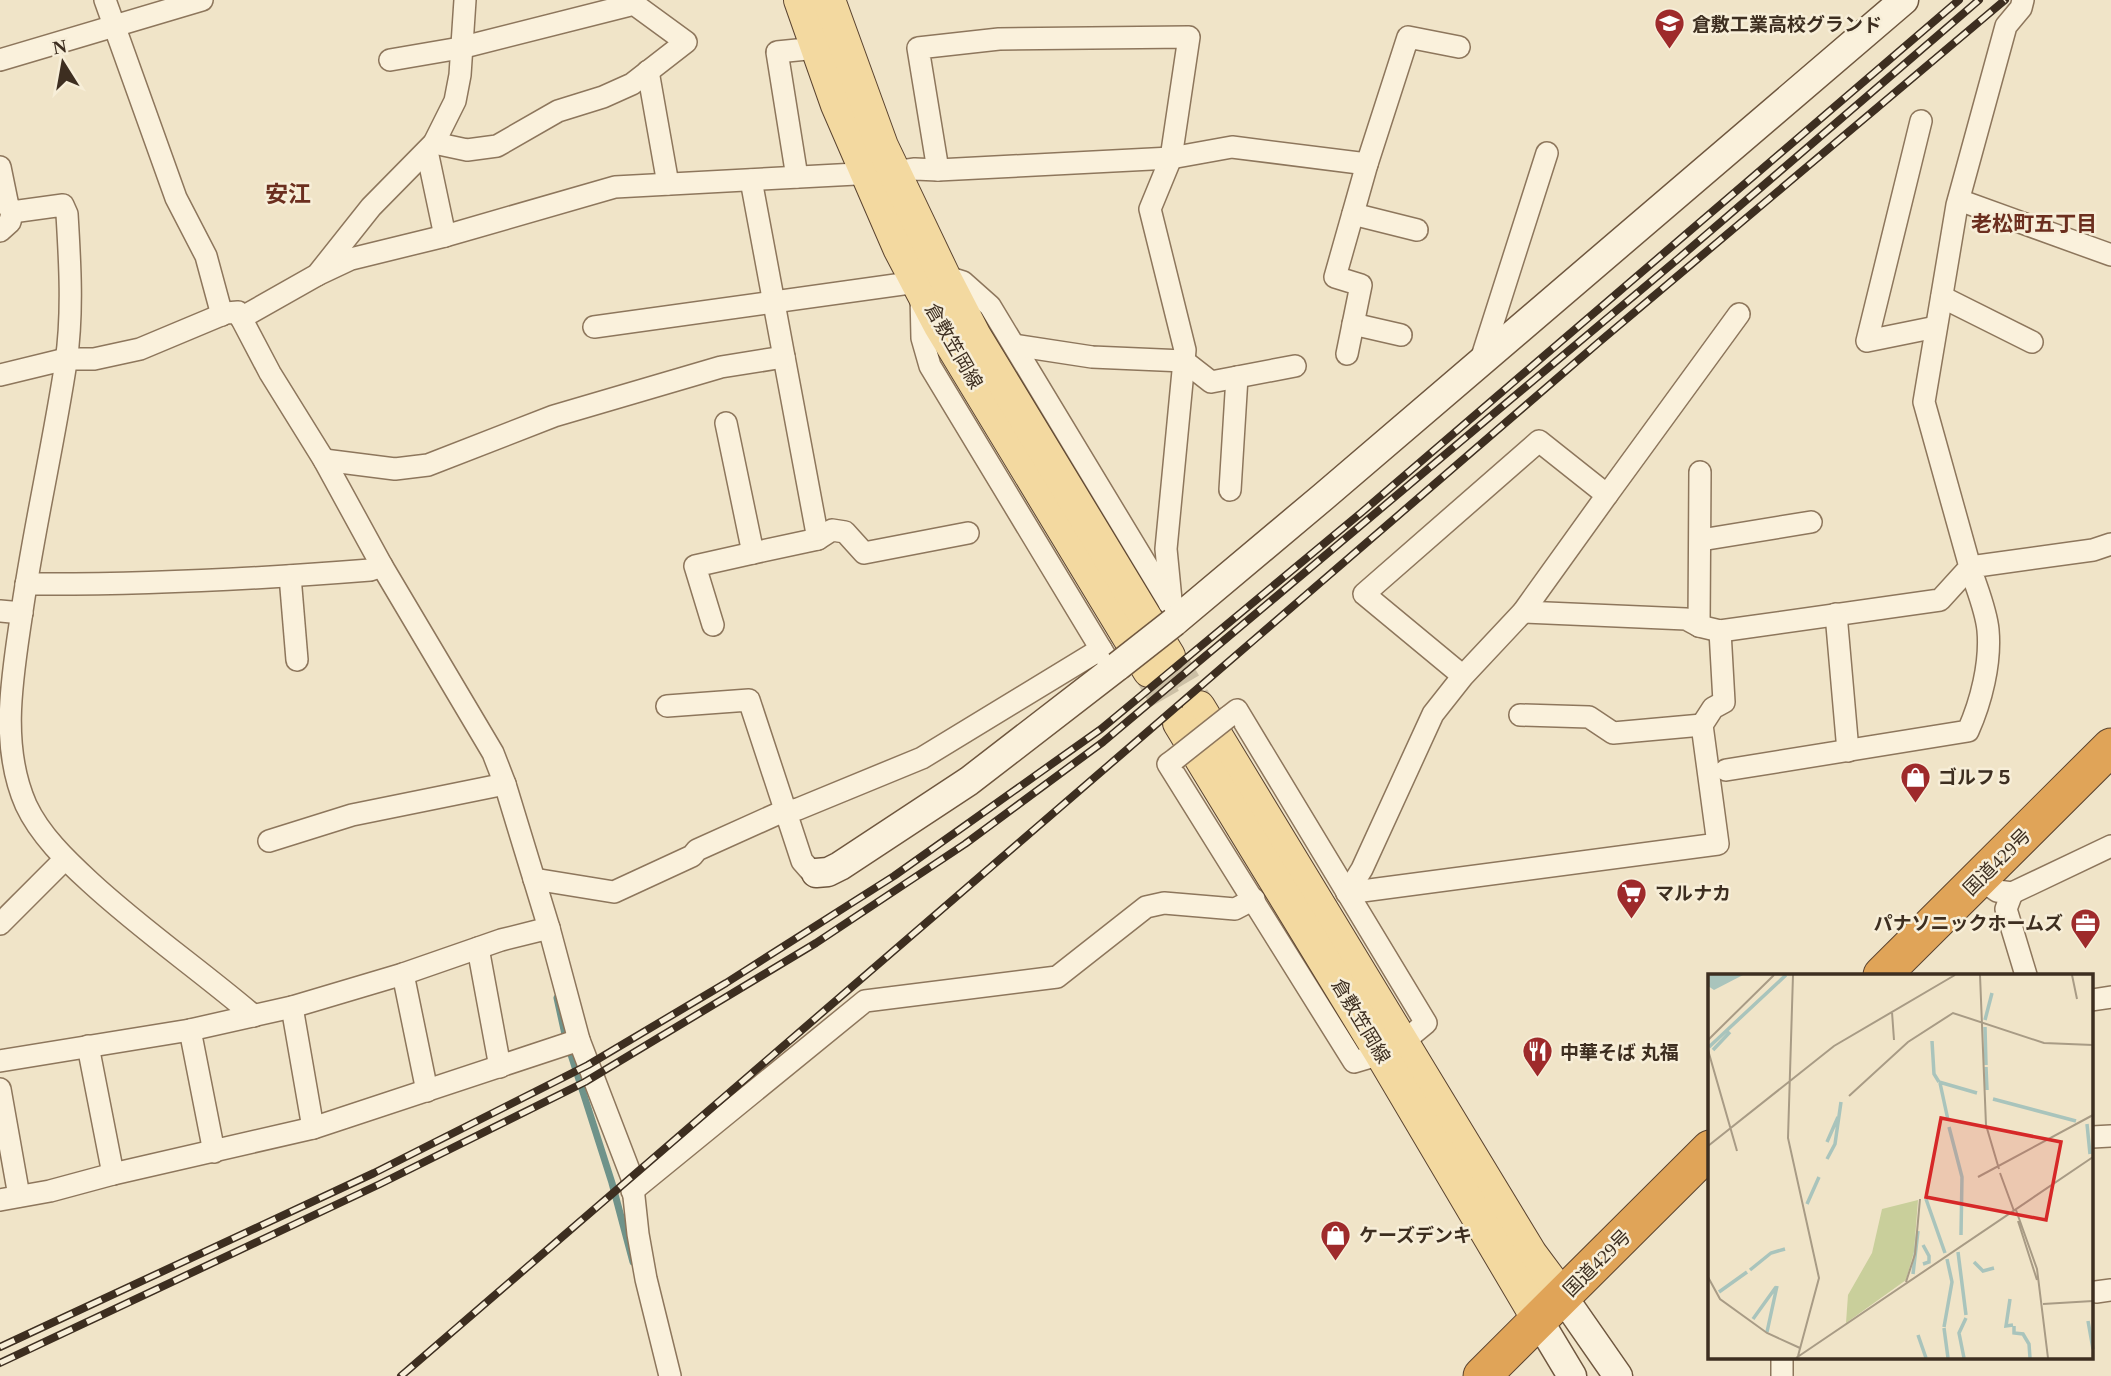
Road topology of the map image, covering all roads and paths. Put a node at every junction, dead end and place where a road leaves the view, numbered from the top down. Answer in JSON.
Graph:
{"nodes":[{"id":1,"x":105,"y":0,"type":"edge"},
{"id":2,"x":202,"y":0,"type":"edge"},
{"id":3,"x":465,"y":0,"type":"edge"},
{"id":4,"x":800,"y":0,"type":"edge"},
{"id":5,"x":829,"y":0,"type":"edge"},
{"id":6,"x":1904,"y":0,"type":"edge"},
{"id":7,"x":2023,"y":0,"type":"edge"},
{"id":8,"x":113,"y":28,"type":"junction"},
{"id":9,"x":1460,"y":47,"type":"dead end"},
{"id":10,"x":460,"y":48,"type":"junction"},
{"id":11,"x":817,"y":48,"type":"junction"},
{"id":12,"x":0,"y":60,"type":"edge"},
{"id":13,"x":390,"y":60,"type":"dead end"},
{"id":14,"x":648,"y":71,"type":"junction"},
{"id":15,"x":1921,"y":121,"type":"dead end"},
{"id":16,"x":430,"y":147,"type":"junction"},
{"id":17,"x":1547,"y":153,"type":"dead end"},
{"id":18,"x":1171,"y":158,"type":"junction"},
{"id":19,"x":1367,"y":164,"type":"junction"},
{"id":20,"x":0,"y":167,"type":"edge"},
{"id":21,"x":939,"y":170,"type":"junction"},
{"id":22,"x":880,"y":173,"type":"junction"},
{"id":23,"x":797,"y":177,"type":"junction"},
{"id":24,"x":751,"y":180,"type":"junction"},
{"id":25,"x":668,"y":184,"type":"junction"},
{"id":26,"x":1959,"y":200,"type":"junction"},
{"id":27,"x":12,"y":212,"type":"junction"},
{"id":28,"x":1353,"y":214,"type":"junction"},
{"id":29,"x":1417,"y":230,"type":"dead end"},
{"id":30,"x":0,"y":231,"type":"edge"},
{"id":31,"x":445,"y":236,"type":"junction"},
{"id":32,"x":2111,"y":255,"type":"edge"},
{"id":33,"x":317,"y":275,"type":"junction"},
{"id":34,"x":927,"y":282,"type":"junction"},
{"id":35,"x":1942,"y":297,"type":"junction"},
{"id":36,"x":774,"y":301,"type":"junction"},
{"id":37,"x":231,"y":314,"type":"junction"},
{"id":38,"x":1739,"y":314,"type":"dead end"},
{"id":39,"x":1353,"y":324,"type":"junction"},
{"id":40,"x":594,"y":327,"type":"dead end"},
{"id":41,"x":1937,"y":327,"type":"junction"},
{"id":42,"x":1401,"y":335,"type":"dead end"},
{"id":43,"x":2032,"y":342,"type":"dead end"},
{"id":44,"x":1014,"y":345,"type":"junction"},
{"id":45,"x":1347,"y":354,"type":"dead end"},
{"id":46,"x":784,"y":358,"type":"junction"},
{"id":47,"x":66,"y":359,"type":"junction"},
{"id":48,"x":1184,"y":362,"type":"junction"},
{"id":49,"x":1480,"y":363,"type":"junction"},
{"id":50,"x":1295,"y":366,"type":"dead end"},
{"id":51,"x":0,"y":375,"type":"edge"},
{"id":52,"x":1237,"y":377,"type":"junction"},
{"id":53,"x":726,"y":423,"type":"dead end"},
{"id":54,"x":324,"y":460,"type":"junction"},
{"id":55,"x":1700,"y":472,"type":"dead end"},
{"id":56,"x":1230,"y":490,"type":"dead end"},
{"id":57,"x":1607,"y":495,"type":"junction"},
{"id":58,"x":1811,"y":522,"type":"dead end"},
{"id":59,"x":968,"y":533,"type":"dead end"},
{"id":60,"x":818,"y":539,"type":"junction"},
{"id":61,"x":1701,"y":540,"type":"junction"},
{"id":62,"x":2111,"y":544,"type":"edge"},
{"id":63,"x":753,"y":553,"type":"junction"},
{"id":64,"x":1970,"y":566,"type":"junction"},
{"id":65,"x":377,"y":568,"type":"junction"},
{"id":66,"x":290,"y":576,"type":"junction"},
{"id":67,"x":26,"y":584,"type":"junction"},
{"id":68,"x":0,"y":611,"type":"edge"},
{"id":69,"x":1523,"y":612,"type":"junction"},
{"id":70,"x":22,"y":613,"type":"junction"},
{"id":71,"x":1174,"y":614,"type":"junction"},
{"id":72,"x":1836,"y":614,"type":"junction"},
{"id":73,"x":713,"y":625,"type":"dead end"},
{"id":74,"x":1699,"y":626,"type":"junction"},
{"id":75,"x":1720,"y":631,"type":"junction"},
{"id":76,"x":296,"y":660,"type":"dead end"},
{"id":77,"x":1111,"y":661,"type":"junction"},
{"id":78,"x":1159,"y":663,"type":"tunnel mouth"},
{"id":79,"x":1463,"y":676,"type":"junction"},
{"id":80,"x":667,"y":706,"type":"dead end"},
{"id":81,"x":1520,"y":715,"type":"dead end"},
{"id":82,"x":1202,"y":716,"type":"junction"},
{"id":83,"x":1702,"y":725,"type":"junction"},
{"id":84,"x":2111,"y":747,"type":"edge"},
{"id":85,"x":1848,"y":751,"type":"junction"},
{"id":86,"x":1726,"y":770,"type":"dead end"},
{"id":87,"x":499,"y":786,"type":"junction"},
{"id":88,"x":785,"y":812,"type":"junction"},
{"id":89,"x":269,"y":841,"type":"dead end"},
{"id":90,"x":2111,"y":846,"type":"edge"},
{"id":91,"x":65,"y":859,"type":"junction"},
{"id":92,"x":816,"y":873,"type":"joint"},
{"id":93,"x":534,"y":878,"type":"junction"},
{"id":94,"x":1996,"y":886,"type":"junction"},
{"id":95,"x":1347,"y":892,"type":"junction"},
{"id":96,"x":1254,"y":900,"type":"junction"},
{"id":97,"x":0,"y":924,"type":"edge"},
{"id":98,"x":544,"y":929,"type":"junction"},
{"id":99,"x":478,"y":948,"type":"junction"},
{"id":100,"x":403,"y":974,"type":"junction"},
{"id":101,"x":1883,"y":974,"type":"edge"},
{"id":102,"x":2026,"y":974,"type":"edge"},
{"id":103,"x":292,"y":1007,"type":"junction"},
{"id":104,"x":254,"y":1016,"type":"junction"},
{"id":105,"x":190,"y":1030,"type":"junction"},
{"id":106,"x":571,"y":1042,"type":"junction"},
{"id":107,"x":88,"y":1046,"type":"junction"},
{"id":108,"x":1392,"y":1048,"type":"junction"},
{"id":109,"x":0,"y":1061,"type":"edge"},
{"id":110,"x":500,"y":1067,"type":"junction"},
{"id":111,"x":0,"y":1089,"type":"edge"},
{"id":112,"x":426,"y":1091,"type":"junction"},
{"id":113,"x":313,"y":1128,"type":"junction"},
{"id":114,"x":1708,"y":1151,"type":"edge"},
{"id":115,"x":214,"y":1152,"type":"junction"},
{"id":116,"x":113,"y":1174,"type":"junction"},
{"id":117,"x":632,"y":1191,"type":"junction"},
{"id":118,"x":9,"y":1198,"type":"edge"},
{"id":119,"x":1551,"y":1309,"type":"junction"},
{"id":120,"x":1782,"y":1358,"type":"edge"},
{"id":121,"x":670,"y":1376,"type":"edge"},
{"id":122,"x":1482,"y":1376,"type":"edge"},
{"id":123,"x":1572,"y":1376,"type":"edge"},
{"id":124,"x":1618,"y":1376,"type":"edge"},
{"id":125,"x":1782,"y":1376,"type":"edge"}],
"edges":[{"from":1,"to":8,"type":"street"},
{"from":2,"to":8,"type":"street"},
{"from":3,"to":10,"type":"street"},
{"from":4,"to":11,"type":"main road","name":"倉敷笠岡線"},
{"from":5,"to":22,"type":"main road","name":"倉敷笠岡線"},
{"from":6,"to":49,"type":"street"},
{"from":7,"to":26,"type":"street"},
{"from":8,"to":12,"type":"street"},
{"from":8,"to":37,"type":"street"},
{"from":9,"to":19,"type":"street"},
{"from":10,"to":13,"type":"street"},
{"from":10,"to":14,"type":"street"},
{"from":10,"to":16,"type":"street"},
{"from":11,"to":22,"type":"main road","name":"倉敷笠岡線"},
{"from":11,"to":23,"type":"street"},
{"from":14,"to":16,"type":"street"},
{"from":14,"to":25,"type":"street"},
{"from":15,"to":41,"type":"street"},
{"from":16,"to":31,"type":"street"},
{"from":16,"to":33,"type":"street"},
{"from":17,"to":49,"type":"street"},
{"from":18,"to":19,"type":"street"},
{"from":18,"to":21,"type":"street"},
{"from":18,"to":21,"type":"street"},
{"from":18,"to":48,"type":"street"},
{"from":19,"to":28,"type":"street"},
{"from":20,"to":27,"type":"street"},
{"from":21,"to":22,"type":"street"},
{"from":22,"to":23,"type":"street"},
{"from":22,"to":34,"type":"main road","name":"倉敷笠岡線"},
{"from":23,"to":24,"type":"street"},
{"from":24,"to":25,"type":"street"},
{"from":24,"to":36,"type":"street"},
{"from":25,"to":31,"type":"street"},
{"from":26,"to":32,"type":"street"},
{"from":26,"to":35,"type":"street"},
{"from":27,"to":30,"type":"street"},
{"from":27,"to":47,"type":"street"},
{"from":28,"to":29,"type":"street"},
{"from":28,"to":39,"type":"street"},
{"from":31,"to":33,"type":"street"},
{"from":33,"to":37,"type":"street"},
{"from":34,"to":36,"type":"street"},
{"from":34,"to":44,"type":"street"},
{"from":34,"to":77,"type":"street"},
{"from":34,"to":78,"type":"main road","name":"倉敷笠岡線"},
{"from":35,"to":41,"type":"street"},
{"from":35,"to":43,"type":"street"},
{"from":36,"to":40,"type":"street"},
{"from":36,"to":46,"type":"street"},
{"from":37,"to":47,"type":"street"},
{"from":37,"to":54,"type":"street"},
{"from":38,"to":57,"type":"street"},
{"from":39,"to":42,"type":"street"},
{"from":39,"to":45,"type":"street"},
{"from":41,"to":64,"type":"street"},
{"from":44,"to":48,"type":"street"},
{"from":44,"to":71,"type":"street"},
{"from":46,"to":54,"type":"street"},
{"from":46,"to":60,"type":"street"},
{"from":47,"to":51,"type":"street"},
{"from":47,"to":67,"type":"street"},
{"from":48,"to":52,"type":"street"},
{"from":48,"to":71,"type":"street"},
{"from":49,"to":71,"type":"street"},
{"from":50,"to":52,"type":"street"},
{"from":52,"to":56,"type":"street"},
{"from":53,"to":63,"type":"street"},
{"from":54,"to":65,"type":"street"},
{"from":55,"to":61,"type":"street"},
{"from":57,"to":69,"type":"street"},
{"from":57,"to":79,"type":"street"},
{"from":58,"to":61,"type":"street"},
{"from":59,"to":60,"type":"street"},
{"from":60,"to":63,"type":"street"},
{"from":61,"to":74,"type":"street"},
{"from":62,"to":64,"type":"street"},
{"from":63,"to":73,"type":"street"},
{"from":64,"to":72,"type":"street"},
{"from":64,"to":85,"type":"street"},
{"from":65,"to":66,"type":"street"},
{"from":65,"to":87,"type":"street"},
{"from":66,"to":67,"type":"street"},
{"from":66,"to":76,"type":"street"},
{"from":67,"to":70,"type":"street"},
{"from":68,"to":70,"type":"street"},
{"from":69,"to":74,"type":"street"},
{"from":69,"to":79,"type":"street"},
{"from":70,"to":91,"type":"street"},
{"from":71,"to":77,"type":"street","bridge":true},
{"from":72,"to":75,"type":"street"},
{"from":72,"to":85,"type":"street"},
{"from":74,"to":75,"type":"street"},
{"from":75,"to":83,"type":"street"},
{"from":77,"to":88,"type":"street"},
{"from":77,"to":92,"type":"street"},
{"from":79,"to":95,"type":"street"},
{"from":80,"to":88,"type":"street"},
{"from":81,"to":83,"type":"street"},
{"from":82,"to":95,"type":"street"},
{"from":82,"to":96,"type":"street","bridge":true},
{"from":82,"to":108,"type":"main road","name":"倉敷笠岡線"},
{"from":83,"to":95,"type":"street"},
{"from":84,"to":94,"type":"highway","name":"国道429号"},
{"from":85,"to":86,"type":"street"},
{"from":87,"to":89,"type":"street"},
{"from":87,"to":93,"type":"street"},
{"from":88,"to":92,"type":"street"},
{"from":88,"to":93,"type":"street"},
{"from":90,"to":94,"type":"street"},
{"from":91,"to":97,"type":"street"},
{"from":91,"to":104,"type":"street"},
{"from":93,"to":98,"type":"street"},
{"from":94,"to":101,"type":"highway","name":"国道429号"},
{"from":94,"to":102,"type":"street"},
{"from":95,"to":108,"type":"street"},
{"from":96,"to":108,"type":"street"},
{"from":96,"to":117,"type":"street"},
{"from":98,"to":99,"type":"street"},
{"from":98,"to":106,"type":"street"},
{"from":99,"to":100,"type":"street"},
{"from":99,"to":110,"type":"street"},
{"from":100,"to":103,"type":"street"},
{"from":100,"to":112,"type":"street"},
{"from":103,"to":104,"type":"street"},
{"from":103,"to":113,"type":"street"},
{"from":104,"to":105,"type":"street"},
{"from":105,"to":107,"type":"street"},
{"from":105,"to":115,"type":"street"},
{"from":106,"to":110,"type":"street"},
{"from":106,"to":117,"type":"street"},
{"from":107,"to":109,"type":"street"},
{"from":107,"to":116,"type":"street"},
{"from":108,"to":119,"type":"main road","name":"倉敷笠岡線"},
{"from":110,"to":112,"type":"street"},
{"from":111,"to":118,"type":"street"},
{"from":112,"to":113,"type":"street"},
{"from":113,"to":115,"type":"street"},
{"from":114,"to":119,"type":"highway","name":"国道429号"},
{"from":115,"to":116,"type":"street"},
{"from":116,"to":118,"type":"street"},
{"from":117,"to":121,"type":"street"},
{"from":119,"to":122,"type":"highway","name":"国道429号"},
{"from":119,"to":123,"type":"street"},
{"from":119,"to":124,"type":"street"},
{"from":120,"to":125,"type":"street"}]}
